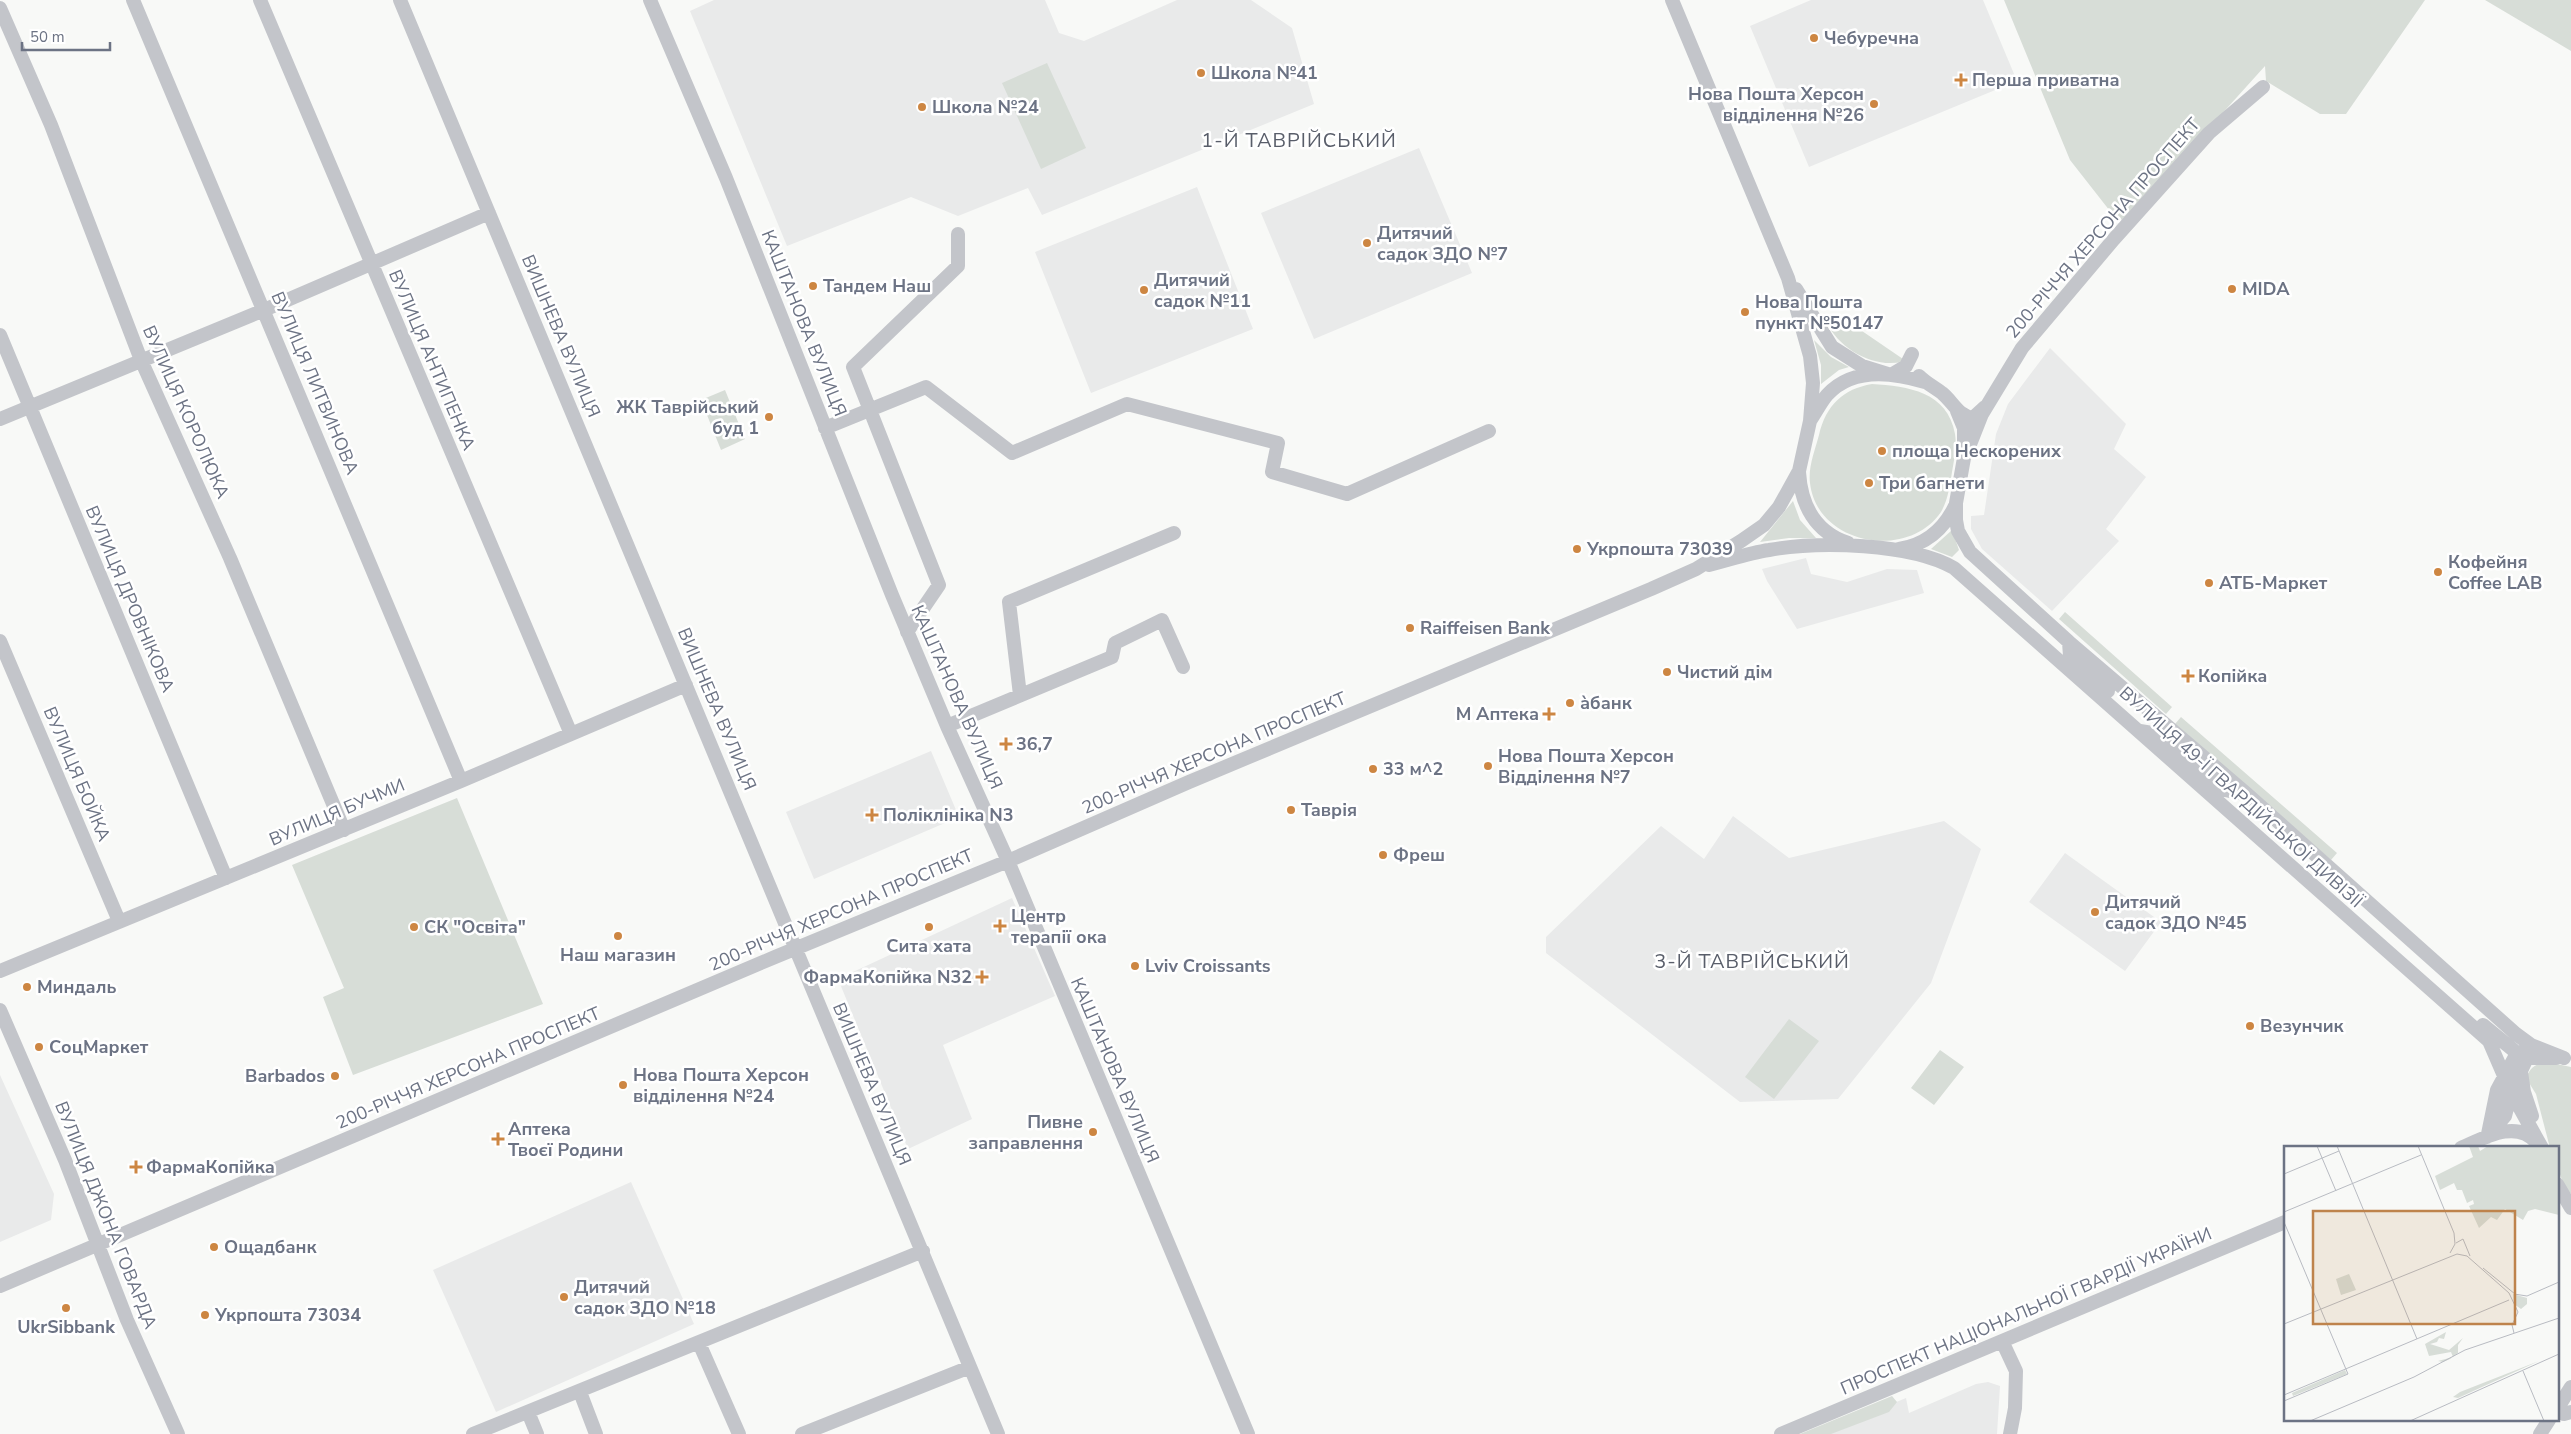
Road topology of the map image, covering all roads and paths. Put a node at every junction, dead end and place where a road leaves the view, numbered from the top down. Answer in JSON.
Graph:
{"nodes":[{"id":1,"x":133,"y":0,"type":"edge"},
{"id":2,"x":260,"y":0,"type":"edge"},
{"id":3,"x":400,"y":0,"type":"edge"},
{"id":4,"x":650,"y":0,"type":"edge"},
{"id":5,"x":1672,"y":0,"type":"edge"},
{"id":6,"x":0,"y":8,"type":"edge"},
{"id":7,"x":2263,"y":87,"type":"dead end"},
{"id":8,"x":489,"y":213,"type":"junction"},
{"id":9,"x":958,"y":234,"type":"dead end"},
{"id":10,"x":371,"y":265,"type":"junction"},
{"id":11,"x":1788,"y":278,"type":"junction"},
{"id":12,"x":264,"y":310,"type":"junction"},
{"id":13,"x":0,"y":335,"type":"edge"},
{"id":14,"x":141,"y":360,"type":"junction"},
{"id":15,"x":1891,"y":375,"type":"junction"},
{"id":16,"x":1924,"y":382,"type":"junction"},
{"id":17,"x":30,"y":407,"type":"junction"},
{"id":18,"x":1986,"y":407,"type":"junction"},
{"id":19,"x":870,"y":410,"type":"junction"},
{"id":20,"x":1957,"y":411,"type":"junction"},
{"id":21,"x":0,"y":419,"type":"edge"},
{"id":22,"x":1810,"y":421,"type":"junction"},
{"id":23,"x":826,"y":428,"type":"junction"},
{"id":24,"x":1489,"y":431,"type":"dead end"},
{"id":25,"x":1964,"y":458,"type":"junction"},
{"id":26,"x":1799,"y":471,"type":"junction"},
{"id":27,"x":1956,"y":503,"type":"junction"},
{"id":28,"x":1174,"y":533,"type":"dead end"},
{"id":29,"x":1862,"y":548,"type":"junction"},
{"id":30,"x":1889,"y":550,"type":"junction"},
{"id":31,"x":1696,"y":569,"type":"junction"},
{"id":32,"x":907,"y":632,"type":"junction"},
{"id":33,"x":0,"y":641,"type":"edge"},
{"id":34,"x":2069,"y":642,"type":"junction"},
{"id":35,"x":1183,"y":668,"type":"dead end"},
{"id":36,"x":686,"y":684,"type":"junction"},
{"id":37,"x":1020,"y":695,"type":"junction"},
{"id":38,"x":947,"y":726,"type":"junction"},
{"id":39,"x":2139,"y":731,"type":"junction"},
{"id":40,"x":571,"y":734,"type":"junction"},
{"id":41,"x":461,"y":781,"type":"junction"},
{"id":42,"x":2246,"y":794,"type":"junction"},
{"id":43,"x":344,"y":830,"type":"junction"},
{"id":44,"x":1008,"y":861,"type":"junction"},
{"id":45,"x":226,"y":878,"type":"junction"},
{"id":46,"x":119,"y":921,"type":"junction"},
{"id":47,"x":794,"y":949,"type":"junction"},
{"id":48,"x":0,"y":971,"type":"edge"},
{"id":49,"x":2409,"y":972,"type":"junction"},
{"id":50,"x":0,"y":1010,"type":"edge"},
{"id":51,"x":2516,"y":1034,"type":"junction"},
{"id":52,"x":2496,"y":1058,"type":"junction"},
{"id":53,"x":2567,"y":1059,"type":"edge"},
{"id":54,"x":2518,"y":1061,"type":"junction"},
{"id":55,"x":2497,"y":1090,"type":"junction"},
{"id":56,"x":2511,"y":1092,"type":"junction"},
{"id":57,"x":2487,"y":1137,"type":"junction"},
{"id":58,"x":2466,"y":1146,"type":"edge"},
{"id":59,"x":2540,"y":1146,"type":"edge"},
{"id":60,"x":2541,"y":1146,"type":"edge"},
{"id":61,"x":2541,"y":1146,"type":"edge"},
{"id":62,"x":2558,"y":1186,"type":"edge"},
{"id":63,"x":2571,"y":1208,"type":"edge"},
{"id":64,"x":2284,"y":1222,"type":"edge"},
{"id":65,"x":99,"y":1246,"type":"junction"},
{"id":66,"x":923,"y":1251,"type":"junction"},
{"id":67,"x":0,"y":1286,"type":"edge"},
{"id":68,"x":2002,"y":1341,"type":"junction"},
{"id":69,"x":699,"y":1343,"type":"junction"},
{"id":70,"x":970,"y":1367,"type":"junction"},
{"id":71,"x":2571,"y":1387,"type":"edge"},
{"id":72,"x":580,"y":1392,"type":"junction"},
{"id":73,"x":2558,"y":1407,"type":"edge"},
{"id":74,"x":2558,"y":1410,"type":"edge"},
{"id":75,"x":528,"y":1412,"type":"junction"},
{"id":76,"x":2571,"y":1412,"type":"edge"},
{"id":77,"x":2548,"y":1422,"type":"edge"},
{"id":78,"x":178,"y":1434,"type":"edge"},
{"id":79,"x":473,"y":1434,"type":"edge"},
{"id":80,"x":537,"y":1434,"type":"edge"},
{"id":81,"x":596,"y":1434,"type":"edge"},
{"id":82,"x":739,"y":1434,"type":"edge"},
{"id":83,"x":802,"y":1434,"type":"edge"},
{"id":84,"x":998,"y":1434,"type":"edge"},
{"id":85,"x":1248,"y":1434,"type":"edge"},
{"id":86,"x":1781,"y":1434,"type":"edge"},
{"id":87,"x":2010,"y":1434,"type":"edge"},
{"id":88,"x":2540,"y":1434,"type":"edge"}],
"edges":[{"from":1,"to":12,"type":"street","name":"ВУЛИЦЯ ЛИТВИНОВА"},
{"from":2,"to":10,"type":"street","name":"ВУЛИЦЯ АНТИПЕНКА"},
{"from":3,"to":8,"type":"street","name":"ВИШНЕВА ВУЛИЦЯ"},
{"from":4,"to":23,"type":"street","name":"КАШТАНОВА ВУЛИЦЯ"},
{"from":5,"to":11,"type":"street"},
{"from":6,"to":14,"type":"street","name":"ВУЛИЦЯ КОРОЛЮКА"},
{"from":7,"to":18,"type":"street","name":"200-РІЧЧЯ ХЕРСОНА ПРОСПЕКТ"},
{"from":8,"to":10,"type":"street"},
{"from":8,"to":36,"type":"street","name":"ВИШНЕВА ВУЛИЦЯ"},
{"from":9,"to":19,"type":"street"},
{"from":10,"to":12,"type":"street"},
{"from":10,"to":40,"type":"street","name":"ВУЛИЦЯ АНТИПЕНКА"},
{"from":11,"to":15,"type":"street"},
{"from":11,"to":22,"type":"street"},
{"from":12,"to":14,"type":"street"},
{"from":12,"to":41,"type":"street","name":"ВУЛИЦЯ ЛИТВИНОВА"},
{"from":13,"to":17,"type":"street","name":"ВУЛИЦЯ ДРОВНІКОВА"},
{"from":14,"to":17,"type":"street"},
{"from":14,"to":43,"type":"street","name":"ВУЛИЦЯ КОРОЛЮКА"},
{"from":15,"to":16,"type":"street"},
{"from":15,"to":16,"type":"street"},
{"from":15,"to":22,"type":"street"},
{"from":16,"to":20,"type":"street"},
{"from":17,"to":21,"type":"street"},
{"from":17,"to":45,"type":"street","name":"ВУЛИЦЯ ДРОВНІКОВА"},
{"from":18,"to":20,"type":"street"},
{"from":18,"to":25,"type":"street","name":"200-РІЧЧЯ ХЕРСОНА ПРОСПЕКТ"},
{"from":19,"to":23,"type":"street"},
{"from":19,"to":24,"type":"street"},
{"from":19,"to":32,"type":"street"},
{"from":20,"to":25,"type":"street"},
{"from":22,"to":26,"type":"street"},
{"from":23,"to":32,"type":"street","name":"КАШТАНОВА ВУЛИЦЯ"},
{"from":25,"to":27,"type":"street"},
{"from":26,"to":29,"type":"street"},
{"from":26,"to":31,"type":"street"},
{"from":27,"to":30,"type":"street"},
{"from":27,"to":34,"type":"street","name":"ВУЛИЦЯ 49-Ї ГВАРДІЙСЬКОЇ ДИВІЗІЇ"},
{"from":28,"to":37,"type":"street"},
{"from":29,"to":30,"type":"street"},
{"from":29,"to":31,"type":"street"},
{"from":30,"to":39,"type":"street","name":"ВУЛИЦЯ 49-Ї ГВАРДІЙСЬКОЇ ДИВІЗІЇ"},
{"from":31,"to":44,"type":"street","name":"200-РІЧЧЯ ХЕРСОНА ПРОСПЕКТ"},
{"from":32,"to":38,"type":"street","name":"КАШТАНОВА ВУЛИЦЯ"},
{"from":33,"to":46,"type":"street","name":"ВУЛИЦЯ БОЙКА"},
{"from":34,"to":39,"type":"street"},
{"from":34,"to":42,"type":"street","name":"ВУЛИЦЯ 49-Ї ГВАРДІЙСЬКОЇ ДИВІЗІЇ"},
{"from":35,"to":37,"type":"street"},
{"from":36,"to":40,"type":"street","name":"ВУЛИЦЯ БУЧМИ"},
{"from":36,"to":47,"type":"street","name":"ВИШНЕВА ВУЛИЦЯ"},
{"from":37,"to":38,"type":"street"},
{"from":38,"to":44,"type":"street","name":"КАШТАНОВА ВУЛИЦЯ"},
{"from":39,"to":42,"type":"street"},
{"from":39,"to":49,"type":"street","name":"ВУЛИЦЯ 49-Ї ГВАРДІЙСЬКОЇ ДИВІЗІЇ"},
{"from":40,"to":41,"type":"street","name":"ВУЛИЦЯ БУЧМИ"},
{"from":41,"to":43,"type":"street","name":"ВУЛИЦЯ БУЧМИ"},
{"from":42,"to":51,"type":"street","name":"ВУЛИЦЯ 49-Ї ГВАРДІЙСЬКОЇ ДИВІЗІЇ"},
{"from":43,"to":45,"type":"street","name":"ВУЛИЦЯ БУЧМИ"},
{"from":44,"to":47,"type":"street","name":"200-РІЧЧЯ ХЕРСОНА ПРОСПЕКТ"},
{"from":44,"to":85,"type":"street","name":"КАШТАНОВА ВУЛИЦЯ"},
{"from":45,"to":46,"type":"street","name":"ВУЛИЦЯ БУЧМИ"},
{"from":46,"to":48,"type":"street","name":"ВУЛИЦЯ БУЧМИ"},
{"from":47,"to":65,"type":"street","name":"200-РІЧЧЯ ХЕРСОНА ПРОСПЕКТ"},
{"from":47,"to":66,"type":"street","name":"ВИШНЕВА ВУЛИЦЯ"},
{"from":49,"to":52,"type":"street","name":"ВУЛИЦЯ 49-Ї ГВАРДІЙСЬКОЇ ДИВІЗІЇ"},
{"from":49,"to":54,"type":"street"},
{"from":50,"to":65,"type":"street","name":"ВУЛИЦЯ ДЖОНА ГОВАРДА"},
{"from":51,"to":53,"type":"street"},
{"from":51,"to":54,"type":"street"},
{"from":52,"to":54,"type":"street","name":"ВУЛИЦЯ 49-Ї ГВАРДІЙСЬКОЇ ДИВІЗІЇ"},
{"from":52,"to":55,"type":"street"},
{"from":53,"to":54,"type":"street"},
{"from":54,"to":55,"type":"street"},
{"from":54,"to":56,"type":"street"},
{"from":54,"to":60,"type":"street"},
{"from":55,"to":57,"type":"street"},
{"from":56,"to":57,"type":"street"},
{"from":56,"to":61,"type":"street"},
{"from":57,"to":58,"type":"street"},
{"from":57,"to":59,"type":"street"},
{"from":62,"to":63,"type":"street"},
{"from":64,"to":68,"type":"street","name":"ПРОСПЕКТ НАЦІОНАЛЬНОЇ ГВАРДІЇ УКРАЇНИ"},
{"from":65,"to":67,"type":"street","name":"200-РІЧЧЯ ХЕРСОНА ПРОСПЕКТ"},
{"from":65,"to":78,"type":"street","name":"ВУЛИЦЯ ДЖОНА ГОВАРДА"},
{"from":66,"to":69,"type":"street"},
{"from":66,"to":70,"type":"street","name":"ВИШНЕВА ВУЛИЦЯ"},
{"from":68,"to":86,"type":"street","name":"ПРОСПЕКТ НАЦІОНАЛЬНОЇ ГВАРДІЇ УКРАЇНИ"},
{"from":68,"to":87,"type":"street"},
{"from":69,"to":72,"type":"street"},
{"from":69,"to":82,"type":"street"},
{"from":70,"to":83,"type":"street"},
{"from":70,"to":84,"type":"street","name":"ВИШНЕВА ВУЛИЦЯ"},
{"from":71,"to":73,"type":"street"},
{"from":72,"to":75,"type":"street"},
{"from":72,"to":81,"type":"street"},
{"from":74,"to":76,"type":"street"},
{"from":75,"to":79,"type":"street"},
{"from":75,"to":80,"type":"street"},
{"from":77,"to":88,"type":"street"}]}
